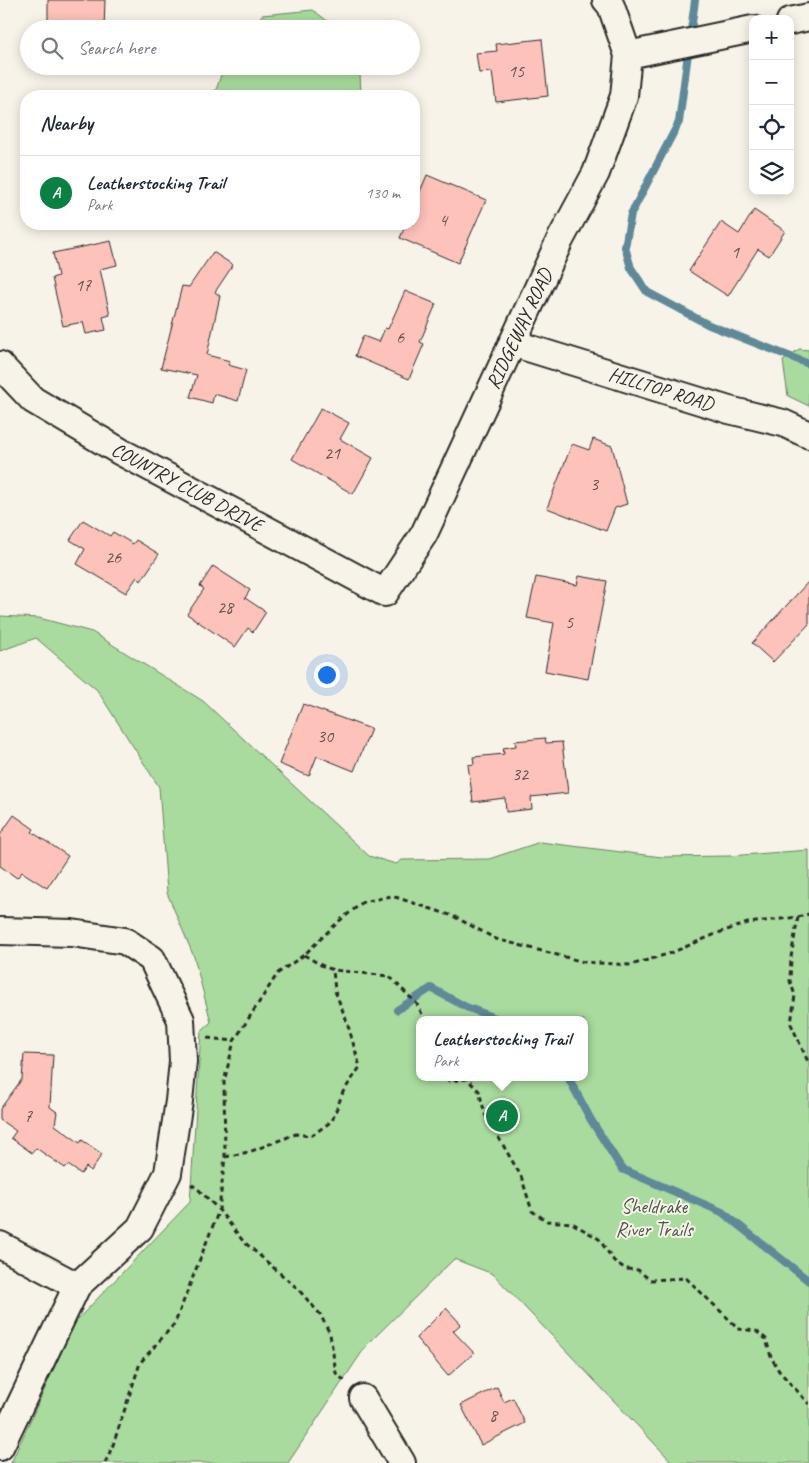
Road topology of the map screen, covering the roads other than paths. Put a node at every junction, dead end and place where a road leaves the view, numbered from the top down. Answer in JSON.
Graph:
{"nodes":[{"id":1,"x":606,"y":0,"type":"edge"},
{"id":2,"x":809,"y":17,"type":"edge"},
{"id":3,"x":794,"y":20,"type":"edge"},
{"id":4,"x":749,"y":30,"type":"edge"},
{"id":5,"x":628,"y":55,"type":"junction"},
{"id":6,"x":512,"y":343,"type":"junction"},
{"id":7,"x":0,"y":365,"type":"edge"},
{"id":8,"x":809,"y":435,"type":"edge"},
{"id":9,"x":385,"y":593,"type":"joint"},
{"id":10,"x":0,"y":931,"type":"edge"},
{"id":11,"x":0,"y":1245,"type":"edge"},
{"id":12,"x":77,"y":1286,"type":"junction"},
{"id":13,"x":363,"y":1398,"type":"road end"},
{"id":14,"x":0,"y":1447,"type":"edge"},
{"id":15,"x":402,"y":1463,"type":"edge"}],
"edges":[{"from":1,"to":5,"type":"street"},
{"from":2,"to":3,"type":"street"},
{"from":4,"to":5,"type":"street"},
{"from":5,"to":6,"type":"street","name":"RIDGEWAY ROAD"},
{"from":6,"to":8,"type":"street","name":"HILLTOP ROAD"},
{"from":6,"to":9,"type":"street","name":"RIDGEWAY ROAD"},
{"from":7,"to":9,"type":"street","name":"COUNTRY CLUB DRIVE"},
{"from":10,"to":12,"type":"street"},
{"from":11,"to":12,"type":"street"},
{"from":12,"to":14,"type":"street"},
{"from":13,"to":15,"type":"street"}]}
